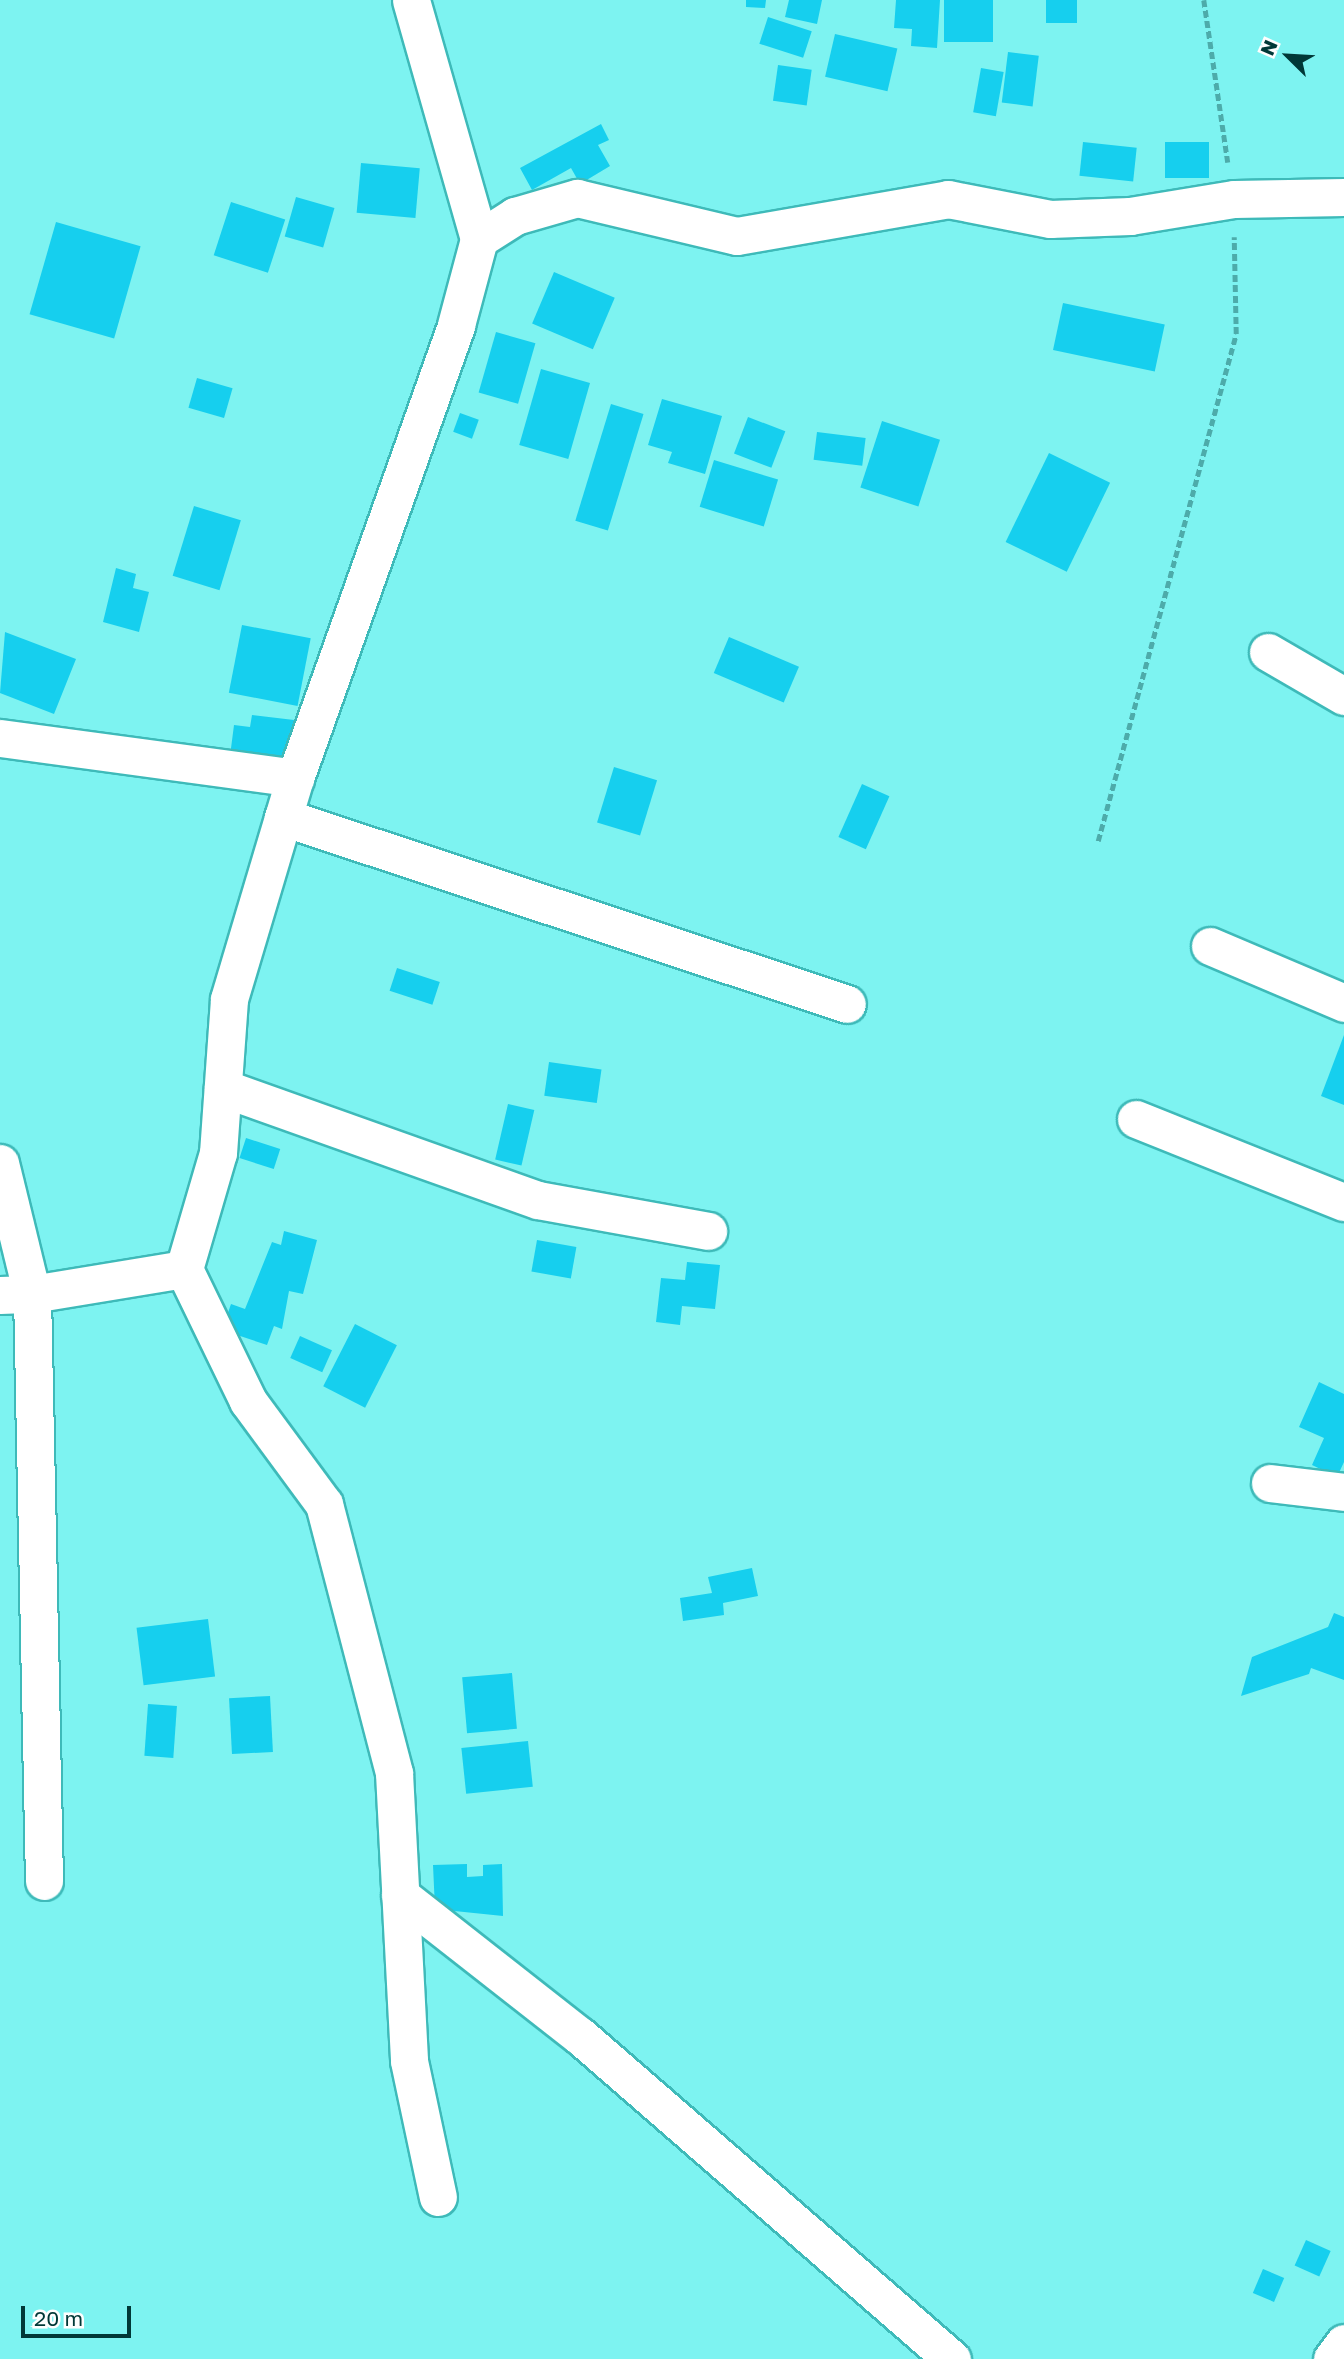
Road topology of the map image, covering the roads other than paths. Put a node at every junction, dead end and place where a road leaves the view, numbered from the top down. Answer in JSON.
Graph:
{"nodes":[{"id":1,"x":411,"y":0,"type":"edge"},
{"id":2,"x":1344,"y":197,"type":"edge"},
{"id":3,"x":479,"y":239,"type":"junction"},
{"id":4,"x":1268,"y":652,"type":"dead end"},
{"id":5,"x":1344,"y":696,"type":"edge"},
{"id":6,"x":0,"y":738,"type":"edge"},
{"id":7,"x":295,"y":778,"type":"junction"},
{"id":8,"x":283,"y":817,"type":"junction"},
{"id":9,"x":1210,"y":946,"type":"dead end"},
{"id":10,"x":1344,"y":1003,"type":"edge"},
{"id":11,"x":847,"y":1004,"type":"dead end"},
{"id":12,"x":223,"y":1088,"type":"junction"},
{"id":13,"x":1136,"y":1119,"type":"dead end"},
{"id":14,"x":0,"y":1163,"type":"edge"},
{"id":15,"x":1344,"y":1202,"type":"edge"},
{"id":16,"x":708,"y":1231,"type":"dead end"},
{"id":17,"x":184,"y":1269,"type":"junction"},
{"id":18,"x":16,"y":1294,"type":"edge"},
{"id":19,"x":1269,"y":1483,"type":"dead end"},
{"id":20,"x":1344,"y":1492,"type":"edge"},
{"id":21,"x":44,"y":1881,"type":"dead end"},
{"id":22,"x":400,"y":1895,"type":"junction"},
{"id":23,"x":438,"y":2197,"type":"dead end"},
{"id":24,"x":1344,"y":2343,"type":"edge"},
{"id":25,"x":952,"y":2359,"type":"edge"},
{"id":26,"x":1332,"y":2359,"type":"edge"}],
"edges":[{"from":1,"to":3,"type":"street"},
{"from":2,"to":3,"type":"street"},
{"from":3,"to":7,"type":"street"},
{"from":4,"to":5,"type":"street"},
{"from":6,"to":7,"type":"street"},
{"from":7,"to":8,"type":"street"},
{"from":8,"to":11,"type":"street"},
{"from":8,"to":12,"type":"street"},
{"from":9,"to":10,"type":"street"},
{"from":12,"to":16,"type":"street"},
{"from":12,"to":17,"type":"street"},
{"from":13,"to":15,"type":"street"},
{"from":14,"to":18,"type":"street"},
{"from":17,"to":18,"type":"street"},
{"from":17,"to":22,"type":"street"},
{"from":18,"to":21,"type":"street"},
{"from":19,"to":20,"type":"street"},
{"from":22,"to":23,"type":"street"},
{"from":22,"to":25,"type":"street"},
{"from":24,"to":26,"type":"street"}]}
